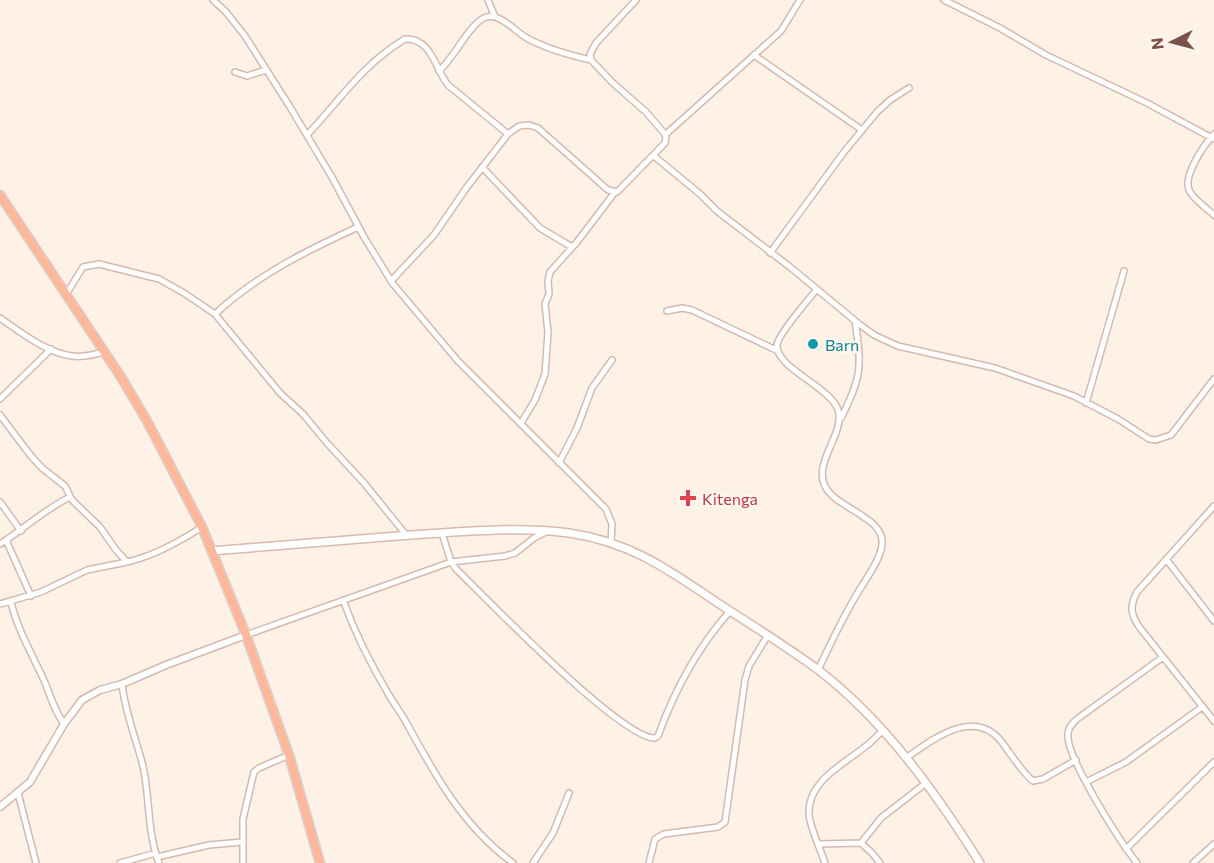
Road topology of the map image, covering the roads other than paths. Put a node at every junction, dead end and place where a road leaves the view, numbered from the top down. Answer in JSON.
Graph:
{"nodes":[{"id":1,"x":213,"y":0,"type":"edge"},
{"id":2,"x":488,"y":0,"type":"edge"},
{"id":3,"x":636,"y":0,"type":"edge"},
{"id":4,"x":800,"y":0,"type":"edge"},
{"id":5,"x":944,"y":0,"type":"edge"},
{"id":6,"x":495,"y":17,"type":"junction"},
{"id":7,"x":754,"y":55,"type":"junction"},
{"id":8,"x":591,"y":60,"type":"junction"},
{"id":9,"x":266,"y":70,"type":"junction"},
{"id":10,"x":439,"y":71,"type":"junction"},
{"id":11,"x":235,"y":72,"type":"dead end"},
{"id":12,"x":909,"y":88,"type":"dead end"},
{"id":13,"x":862,"y":130,"type":"junction"},
{"id":14,"x":508,"y":134,"type":"junction"},
{"id":15,"x":307,"y":135,"type":"junction"},
{"id":16,"x":665,"y":135,"type":"junction"},
{"id":17,"x":1213,"y":137,"type":"edge"},
{"id":18,"x":654,"y":156,"type":"junction"},
{"id":19,"x":482,"y":167,"type":"junction"},
{"id":20,"x":615,"y":192,"type":"junction"},
{"id":21,"x":0,"y":195,"type":"edge"},
{"id":22,"x":1214,"y":215,"type":"edge"},
{"id":23,"x":358,"y":227,"type":"junction"},
{"id":24,"x":572,"y":247,"type":"junction"},
{"id":25,"x":770,"y":253,"type":"junction"},
{"id":26,"x":1124,"y":271,"type":"dead end"},
{"id":27,"x":391,"y":281,"type":"junction"},
{"id":28,"x":817,"y":289,"type":"junction"},
{"id":29,"x":67,"y":293,"type":"junction"},
{"id":30,"x":668,"y":311,"type":"dead end"},
{"id":31,"x":215,"y":314,"type":"junction"},
{"id":32,"x":0,"y":318,"type":"edge"},
{"id":33,"x":855,"y":321,"type":"junction"},
{"id":34,"x":51,"y":349,"type":"junction"},
{"id":35,"x":778,"y":351,"type":"junction"},
{"id":36,"x":105,"y":352,"type":"junction"},
{"id":37,"x":612,"y":360,"type":"dead end"},
{"id":38,"x":1214,"y":379,"type":"edge"},
{"id":39,"x":0,"y":399,"type":"edge"},
{"id":40,"x":1086,"y":403,"type":"junction"},
{"id":41,"x":0,"y":415,"type":"edge"},
{"id":42,"x":839,"y":422,"type":"junction"},
{"id":43,"x":521,"y":423,"type":"junction"},
{"id":44,"x":560,"y":463,"type":"junction"},
{"id":45,"x":70,"y":497,"type":"junction"},
{"id":46,"x":0,"y":502,"type":"edge"},
{"id":47,"x":1214,"y":506,"type":"edge"},
{"id":48,"x":202,"y":527,"type":"junction"},
{"id":49,"x":21,"y":531,"type":"junction"},
{"id":50,"x":548,"y":531,"type":"junction"},
{"id":51,"x":442,"y":533,"type":"junction"},
{"id":52,"x":407,"y":536,"type":"junction"},
{"id":53,"x":3,"y":542,"type":"edge"},
{"id":54,"x":611,"y":543,"type":"junction"},
{"id":55,"x":211,"y":551,"type":"junction"},
{"id":56,"x":1166,"y":559,"type":"junction"},
{"id":57,"x":127,"y":562,"type":"junction"},
{"id":58,"x":451,"y":562,"type":"junction"},
{"id":59,"x":31,"y":596,"type":"junction"},
{"id":60,"x":343,"y":600,"type":"junction"},
{"id":61,"x":11,"y":602,"type":"junction"},
{"id":62,"x":0,"y":604,"type":"edge"},
{"id":63,"x":730,"y":611,"type":"junction"},
{"id":64,"x":1214,"y":621,"type":"edge"},
{"id":65,"x":768,"y":634,"type":"junction"},
{"id":66,"x":246,"y":635,"type":"junction"},
{"id":67,"x":1163,"y":657,"type":"junction"},
{"id":68,"x":818,"y":670,"type":"junction"},
{"id":69,"x":122,"y":684,"type":"junction"},
{"id":70,"x":1202,"y":707,"type":"junction"},
{"id":71,"x":1214,"y":721,"type":"edge"},
{"id":72,"x":64,"y":724,"type":"junction"},
{"id":73,"x":882,"y":730,"type":"junction"},
{"id":74,"x":289,"y":755,"type":"junction"},
{"id":75,"x":906,"y":758,"type":"junction"},
{"id":76,"x":1076,"y":760,"type":"junction"},
{"id":77,"x":1214,"y":762,"type":"edge"},
{"id":78,"x":1086,"y":782,"type":"junction"},
{"id":79,"x":926,"y":783,"type":"junction"},
{"id":80,"x":18,"y":793,"type":"junction"},
{"id":81,"x":569,"y":793,"type":"dead end"},
{"id":82,"x":0,"y":806,"type":"edge"},
{"id":83,"x":243,"y":842,"type":"junction"},
{"id":84,"x":861,"y":843,"type":"junction"},
{"id":85,"x":818,"y":844,"type":"junction"},
{"id":86,"x":1214,"y":844,"type":"edge"},
{"id":87,"x":1126,"y":849,"type":"junction"},
{"id":88,"x":157,"y":858,"type":"edge"},
{"id":89,"x":36,"y":863,"type":"edge"},
{"id":90,"x":120,"y":863,"type":"edge"},
{"id":91,"x":243,"y":863,"type":"edge"},
{"id":92,"x":320,"y":863,"type":"edge"},
{"id":93,"x":513,"y":863,"type":"edge"},
{"id":94,"x":533,"y":863,"type":"edge"},
{"id":95,"x":649,"y":863,"type":"edge"},
{"id":96,"x":825,"y":863,"type":"edge"},
{"id":97,"x":880,"y":863,"type":"edge"},
{"id":98,"x":980,"y":863,"type":"edge"},
{"id":99,"x":1137,"y":863,"type":"edge"},
{"id":100,"x":1193,"y":863,"type":"edge"}],
"edges":[{"from":1,"to":9,"type":"street"},
{"from":2,"to":6,"type":"street"},
{"from":3,"to":8,"type":"street"},
{"from":4,"to":7,"type":"street"},
{"from":5,"to":17,"type":"street"},
{"from":6,"to":8,"type":"street"},
{"from":6,"to":10,"type":"street"},
{"from":7,"to":13,"type":"street"},
{"from":7,"to":16,"type":"street"},
{"from":8,"to":16,"type":"street"},
{"from":9,"to":11,"type":"street"},
{"from":9,"to":15,"type":"street"},
{"from":10,"to":14,"type":"street"},
{"from":10,"to":15,"type":"street"},
{"from":12,"to":13,"type":"street"},
{"from":13,"to":25,"type":"street"},
{"from":14,"to":19,"type":"street"},
{"from":14,"to":20,"type":"street"},
{"from":15,"to":23,"type":"street"},
{"from":16,"to":18,"type":"street"},
{"from":17,"to":22,"type":"street"},
{"from":18,"to":20,"type":"street"},
{"from":18,"to":25,"type":"street"},
{"from":19,"to":24,"type":"street"},
{"from":19,"to":27,"type":"street"},
{"from":20,"to":24,"type":"street"},
{"from":21,"to":29,"type":"highway"},
{"from":23,"to":27,"type":"street"},
{"from":23,"to":31,"type":"street"},
{"from":24,"to":43,"type":"street"},
{"from":25,"to":28,"type":"street"},
{"from":26,"to":40,"type":"street"},
{"from":27,"to":43,"type":"street"},
{"from":28,"to":33,"type":"street"},
{"from":28,"to":35,"type":"street"},
{"from":29,"to":31,"type":"street"},
{"from":29,"to":36,"type":"highway"},
{"from":30,"to":35,"type":"street"},
{"from":31,"to":52,"type":"street"},
{"from":32,"to":34,"type":"street"},
{"from":33,"to":40,"type":"street"},
{"from":33,"to":42,"type":"street"},
{"from":34,"to":36,"type":"street"},
{"from":34,"to":39,"type":"street"},
{"from":35,"to":42,"type":"street"},
{"from":36,"to":48,"type":"highway"},
{"from":37,"to":44,"type":"street"},
{"from":38,"to":40,"type":"street"},
{"from":41,"to":45,"type":"street"},
{"from":42,"to":68,"type":"street"},
{"from":43,"to":44,"type":"street"},
{"from":44,"to":54,"type":"street"},
{"from":45,"to":49,"type":"street"},
{"from":45,"to":57,"type":"street"},
{"from":46,"to":49,"type":"street"},
{"from":47,"to":56,"type":"street"},
{"from":48,"to":55,"type":"highway"},
{"from":48,"to":57,"type":"street"},
{"from":49,"to":53,"type":"street"},
{"from":50,"to":51,"type":"main road"},
{"from":50,"to":54,"type":"main road"},
{"from":50,"to":58,"type":"street"},
{"from":51,"to":52,"type":"main road"},
{"from":51,"to":58,"type":"street"},
{"from":52,"to":55,"type":"main road"},
{"from":53,"to":59,"type":"street"},
{"from":54,"to":63,"type":"main road"},
{"from":55,"to":66,"type":"highway"},
{"from":56,"to":64,"type":"street"},
{"from":56,"to":67,"type":"street"},
{"from":57,"to":59,"type":"street"},
{"from":58,"to":60,"type":"street"},
{"from":58,"to":63,"type":"street"},
{"from":59,"to":61,"type":"street"},
{"from":60,"to":66,"type":"street"},
{"from":60,"to":93,"type":"street"},
{"from":61,"to":62,"type":"street"},
{"from":61,"to":72,"type":"street"},
{"from":63,"to":65,"type":"main road"},
{"from":65,"to":68,"type":"main road"},
{"from":65,"to":95,"type":"street"},
{"from":66,"to":69,"type":"street"},
{"from":66,"to":74,"type":"highway"},
{"from":67,"to":70,"type":"street"},
{"from":67,"to":76,"type":"street"},
{"from":68,"to":73,"type":"main road"},
{"from":69,"to":72,"type":"street"},
{"from":69,"to":88,"type":"street"},
{"from":70,"to":71,"type":"street"},
{"from":70,"to":78,"type":"street"},
{"from":72,"to":80,"type":"street"},
{"from":73,"to":75,"type":"main road"},
{"from":73,"to":85,"type":"street"},
{"from":74,"to":83,"type":"street"},
{"from":74,"to":92,"type":"highway"},
{"from":75,"to":76,"type":"street"},
{"from":75,"to":79,"type":"main road"},
{"from":76,"to":78,"type":"street"},
{"from":77,"to":87,"type":"street"},
{"from":78,"to":87,"type":"street"},
{"from":79,"to":84,"type":"street"},
{"from":79,"to":98,"type":"main road"},
{"from":80,"to":82,"type":"street"},
{"from":80,"to":89,"type":"street"},
{"from":81,"to":94,"type":"street"},
{"from":83,"to":88,"type":"street"},
{"from":83,"to":91,"type":"street"},
{"from":84,"to":85,"type":"street"},
{"from":84,"to":97,"type":"street"},
{"from":85,"to":96,"type":"street"},
{"from":86,"to":100,"type":"street"},
{"from":87,"to":99,"type":"street"},
{"from":88,"to":90,"type":"street"}]}
